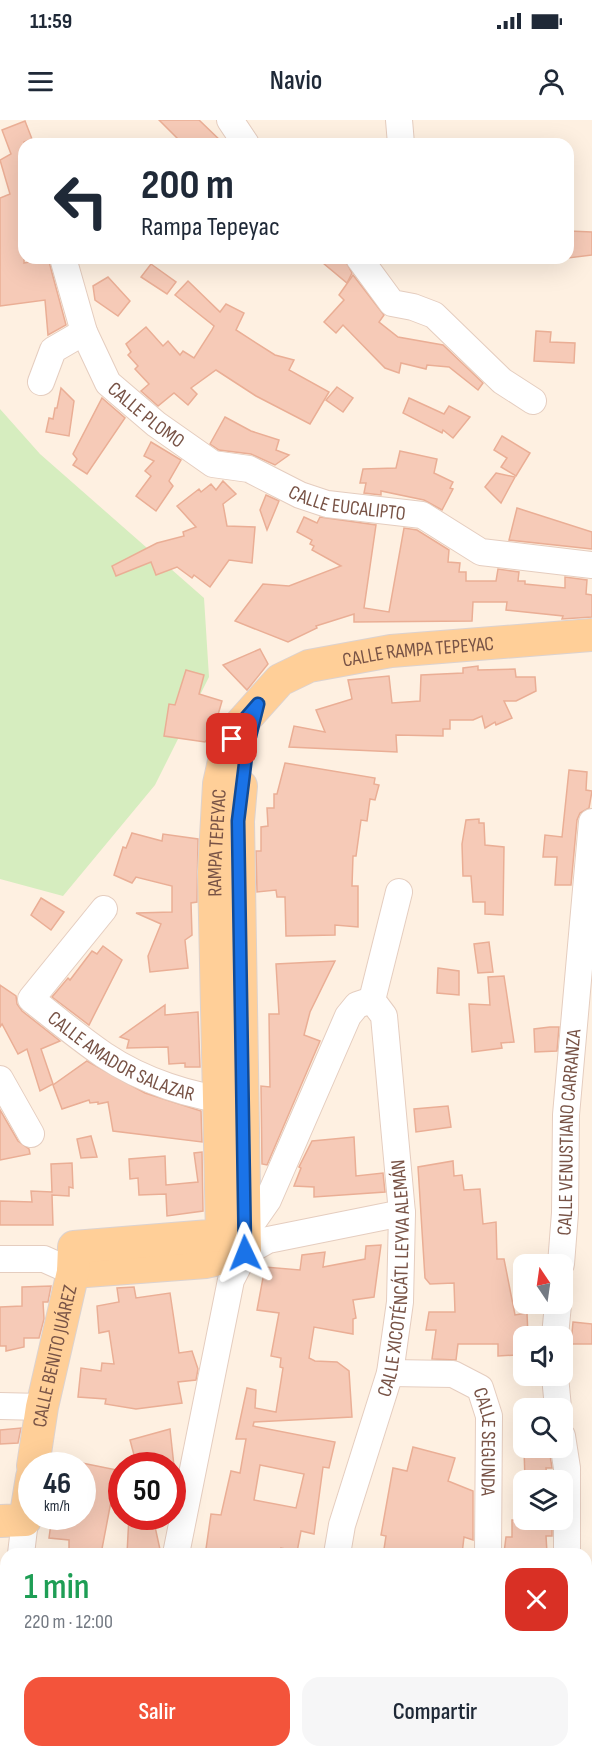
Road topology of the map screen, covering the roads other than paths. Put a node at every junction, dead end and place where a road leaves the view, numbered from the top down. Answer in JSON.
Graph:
{"nodes":[{"id":1,"x":230,"y":120,"type":"edge"},
{"id":2,"x":399,"y":120,"type":"edge"},
{"id":3,"x":242,"y":138,"type":"edge"},
{"id":4,"x":400,"y":138,"type":"edge"},
{"id":5,"x":65,"y":264,"type":"edge"},
{"id":6,"x":363,"y":264,"type":"edge"},
{"id":7,"x":84,"y":332,"type":"junction"},
{"id":8,"x":41,"y":382,"type":"dead end"},
{"id":9,"x":533,"y":401,"type":"dead end"},
{"id":10,"x":275,"y":481,"type":"joint"},
{"id":11,"x":592,"y":565,"type":"edge"},
{"id":12,"x":592,"y":635,"type":"edge"},
{"id":13,"x":258,"y":704,"type":"joint"},
{"id":14,"x":592,"y":822,"type":"edge"},
{"id":15,"x":399,"y":892,"type":"dead end"},
{"id":16,"x":104,"y":909,"type":"dead end"},
{"id":17,"x":372,"y":1000,"type":"junction"},
{"id":18,"x":0,"y":1079,"type":"edge"},
{"id":19,"x":231,"y":1101,"type":"junction"},
{"id":20,"x":31,"y":1134,"type":"dead end"},
{"id":21,"x":402,"y":1213,"type":"junction"},
{"id":22,"x":239,"y":1250,"type":"junction"},
{"id":23,"x":562,"y":1254,"type":"edge"},
{"id":24,"x":0,"y":1258,"type":"edge"},
{"id":25,"x":73,"y":1259,"type":"junction"},
{"id":26,"x":390,"y":1373,"type":"junction"},
{"id":27,"x":0,"y":1406,"type":"edge"},
{"id":28,"x":42,"y":1407,"type":"junction"},
{"id":29,"x":35,"y":1452,"type":"edge"},
{"id":30,"x":565,"y":1458,"type":"edge"},
{"id":31,"x":12,"y":1520,"type":"edge"},
{"id":32,"x":19,"y":1548,"type":"edge"},
{"id":33,"x":177,"y":1548,"type":"edge"},
{"id":34,"x":338,"y":1548,"type":"edge"},
{"id":35,"x":488,"y":1548,"type":"edge"},
{"id":36,"x":567,"y":1548,"type":"edge"}],
"edges":[{"from":1,"to":3,"type":"street"},
{"from":2,"to":4,"type":"street"},
{"from":5,"to":7,"type":"street","name":"CALLE PLOMO"},
{"from":6,"to":9,"type":"street"},
{"from":7,"to":8,"type":"street"},
{"from":7,"to":10,"type":"street","name":"CALLE PLOMO"},
{"from":10,"to":11,"type":"street","name":"CALLE EUCALIPTO"},
{"from":12,"to":13,"type":"main road","name":"CALLE RAMPA TEPEYAC"},
{"from":13,"to":19,"type":"main road","name":"RAMPA TEPEYAC"},
{"from":14,"to":23,"type":"street","name":"CALLE VENUSTIANO CARRANZA"},
{"from":15,"to":17,"type":"street"},
{"from":16,"to":19,"type":"street","name":"CALLE AMADOR SALAZAR"},
{"from":17,"to":21,"type":"street","name":"CALLE XICOTÉNCÁTL LEYVA ALEMÁN"},
{"from":17,"to":22,"type":"street"},
{"from":18,"to":20,"type":"street"},
{"from":19,"to":22,"type":"main road","name":"RAMPA TEPEYAC"},
{"from":21,"to":22,"type":"street"},
{"from":21,"to":26,"type":"street","name":"CALLE XICOTÉNCÁTL LEYVA ALEMÁN"},
{"from":22,"to":25,"type":"main road"},
{"from":22,"to":33,"type":"street"},
{"from":24,"to":25,"type":"street"},
{"from":25,"to":28,"type":"main road","name":"CALLE BENITO JUÁREZ"},
{"from":26,"to":34,"type":"street","name":"CALLE XICOTÉNCÁTL LEYVA ALEMÁN"},
{"from":26,"to":35,"type":"street","name":"CALLE SEGUNDA"},
{"from":27,"to":28,"type":"street"},
{"from":28,"to":29,"type":"main road","name":"CALLE BENITO JUÁREZ"},
{"from":30,"to":36,"type":"street"},
{"from":31,"to":32,"type":"street"}]}
